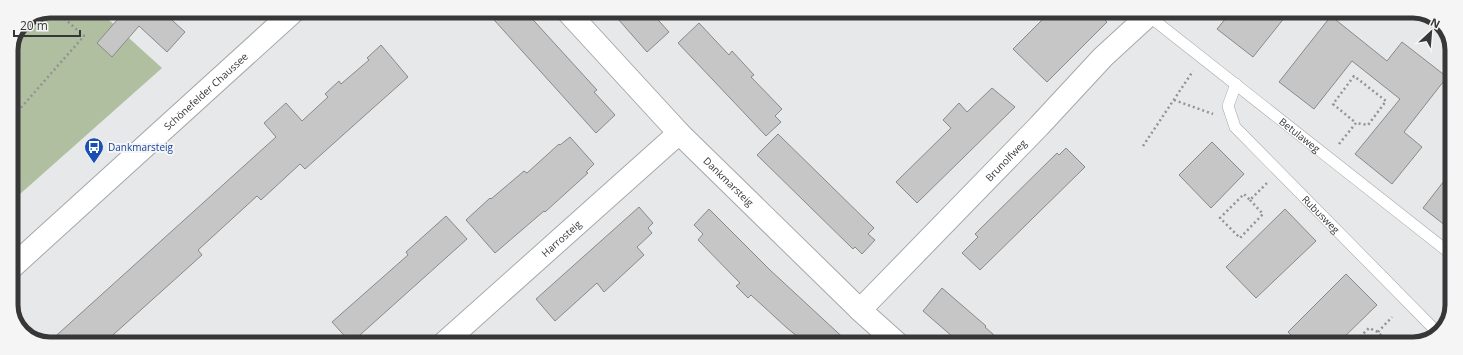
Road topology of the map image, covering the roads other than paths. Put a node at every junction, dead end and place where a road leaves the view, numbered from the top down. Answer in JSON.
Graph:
{"nodes":[{"id":1,"x":286,"y":18,"type":"edge"},
{"id":2,"x":573,"y":18,"type":"edge"},
{"id":3,"x":1142,"y":18,"type":"edge"},
{"id":4,"x":1153,"y":18,"type":"edge"},
{"id":5,"x":1236,"y":84,"type":"junction"},
{"id":6,"x":679,"y":133,"type":"junction"},
{"id":7,"x":1445,"y":249,"type":"edge"},
{"id":8,"x":18,"y":262,"type":"edge"},
{"id":9,"x":860,"y":310,"type":"junction"},
{"id":10,"x":1434,"y":329,"type":"edge"},
{"id":11,"x":451,"y":337,"type":"edge"},
{"id":12,"x":890,"y":337,"type":"edge"}],
"edges":[{"from":1,"to":8,"type":"street","name":"Schönefelder Chaussee"},
{"from":2,"to":6,"type":"street","name":"Dankmarsteig"},
{"from":3,"to":9,"type":"street","name":"Brunolfweg"},
{"from":4,"to":5,"type":"lane","name":"Betulaweg"},
{"from":5,"to":7,"type":"lane","name":"Betulaweg"},
{"from":5,"to":10,"type":"lane","name":"Rubusweg"},
{"from":6,"to":9,"type":"street","name":"Dankmarsteig"},
{"from":6,"to":11,"type":"street","name":"Harrosteig"},
{"from":9,"to":12,"type":"street","name":"Dankmarsteig"}]}
